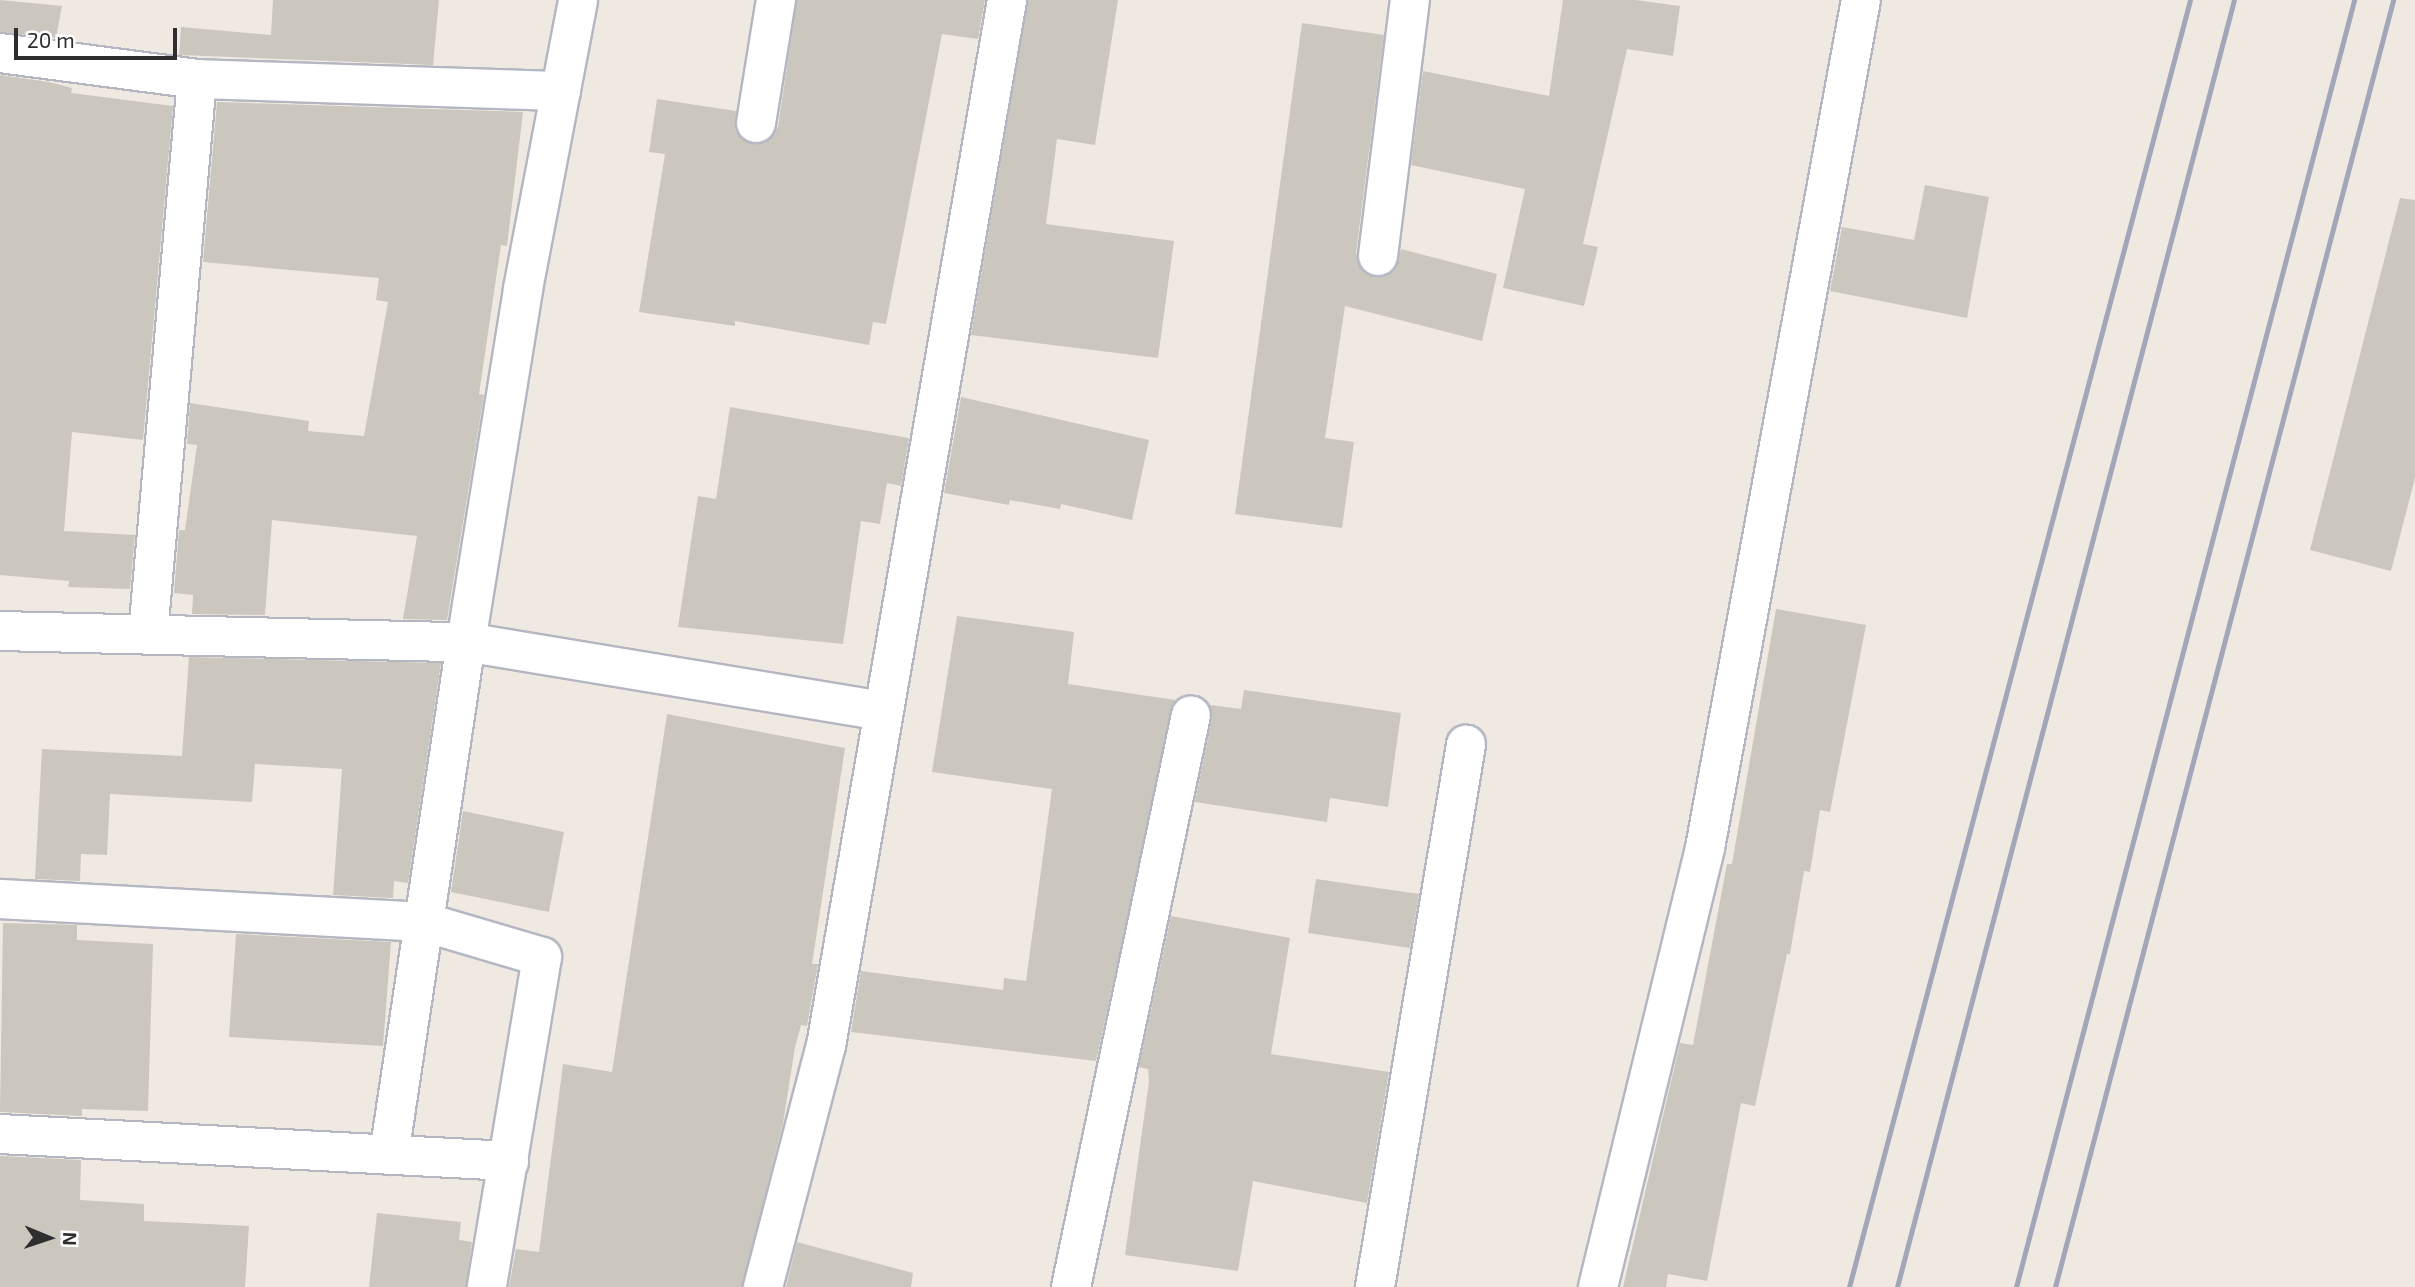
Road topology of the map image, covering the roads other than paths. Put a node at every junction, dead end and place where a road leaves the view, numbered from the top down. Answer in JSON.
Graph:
{"nodes":[{"id":1,"x":578,"y":0,"type":"edge"},
{"id":2,"x":776,"y":0,"type":"edge"},
{"id":3,"x":1007,"y":0,"type":"edge"},
{"id":4,"x":1410,"y":0,"type":"edge"},
{"id":5,"x":1861,"y":0,"type":"edge"},
{"id":6,"x":0,"y":53,"type":"edge"},
{"id":7,"x":197,"y":79,"type":"junction"},
{"id":8,"x":561,"y":91,"type":"junction"},
{"id":9,"x":756,"y":123,"type":"dead end"},
{"id":10,"x":1378,"y":256,"type":"dead end"},
{"id":11,"x":0,"y":631,"type":"edge"},
{"id":12,"x":148,"y":634,"type":"junction"},
{"id":13,"x":466,"y":642,"type":"junction"},
{"id":14,"x":883,"y":711,"type":"junction"},
{"id":15,"x":1191,"y":715,"type":"dead end"},
{"id":16,"x":1466,"y":745,"type":"dead end"},
{"id":17,"x":0,"y":899,"type":"edge"},
{"id":18,"x":424,"y":922,"type":"junction"},
{"id":19,"x":0,"y":1134,"type":"edge"},
{"id":20,"x":389,"y":1155,"type":"junction"},
{"id":21,"x":509,"y":1161,"type":"junction"},
{"id":22,"x":487,"y":1287,"type":"edge"},
{"id":23,"x":763,"y":1287,"type":"edge"},
{"id":24,"x":1071,"y":1287,"type":"edge"},
{"id":25,"x":1375,"y":1287,"type":"edge"},
{"id":26,"x":1598,"y":1287,"type":"edge"}],
"edges":[{"from":1,"to":8,"type":"street"},
{"from":2,"to":9,"type":"street"},
{"from":3,"to":14,"type":"street"},
{"from":4,"to":10,"type":"street"},
{"from":5,"to":26,"type":"street"},
{"from":6,"to":7,"type":"street"},
{"from":7,"to":8,"type":"street"},
{"from":7,"to":12,"type":"street"},
{"from":8,"to":13,"type":"street"},
{"from":11,"to":12,"type":"street"},
{"from":12,"to":13,"type":"street"},
{"from":13,"to":14,"type":"street"},
{"from":13,"to":18,"type":"street"},
{"from":14,"to":23,"type":"street"},
{"from":15,"to":24,"type":"street"},
{"from":16,"to":25,"type":"street"},
{"from":17,"to":18,"type":"street"},
{"from":18,"to":20,"type":"street"},
{"from":18,"to":21,"type":"street"},
{"from":19,"to":20,"type":"street"},
{"from":20,"to":21,"type":"street"},
{"from":21,"to":22,"type":"street"}]}
